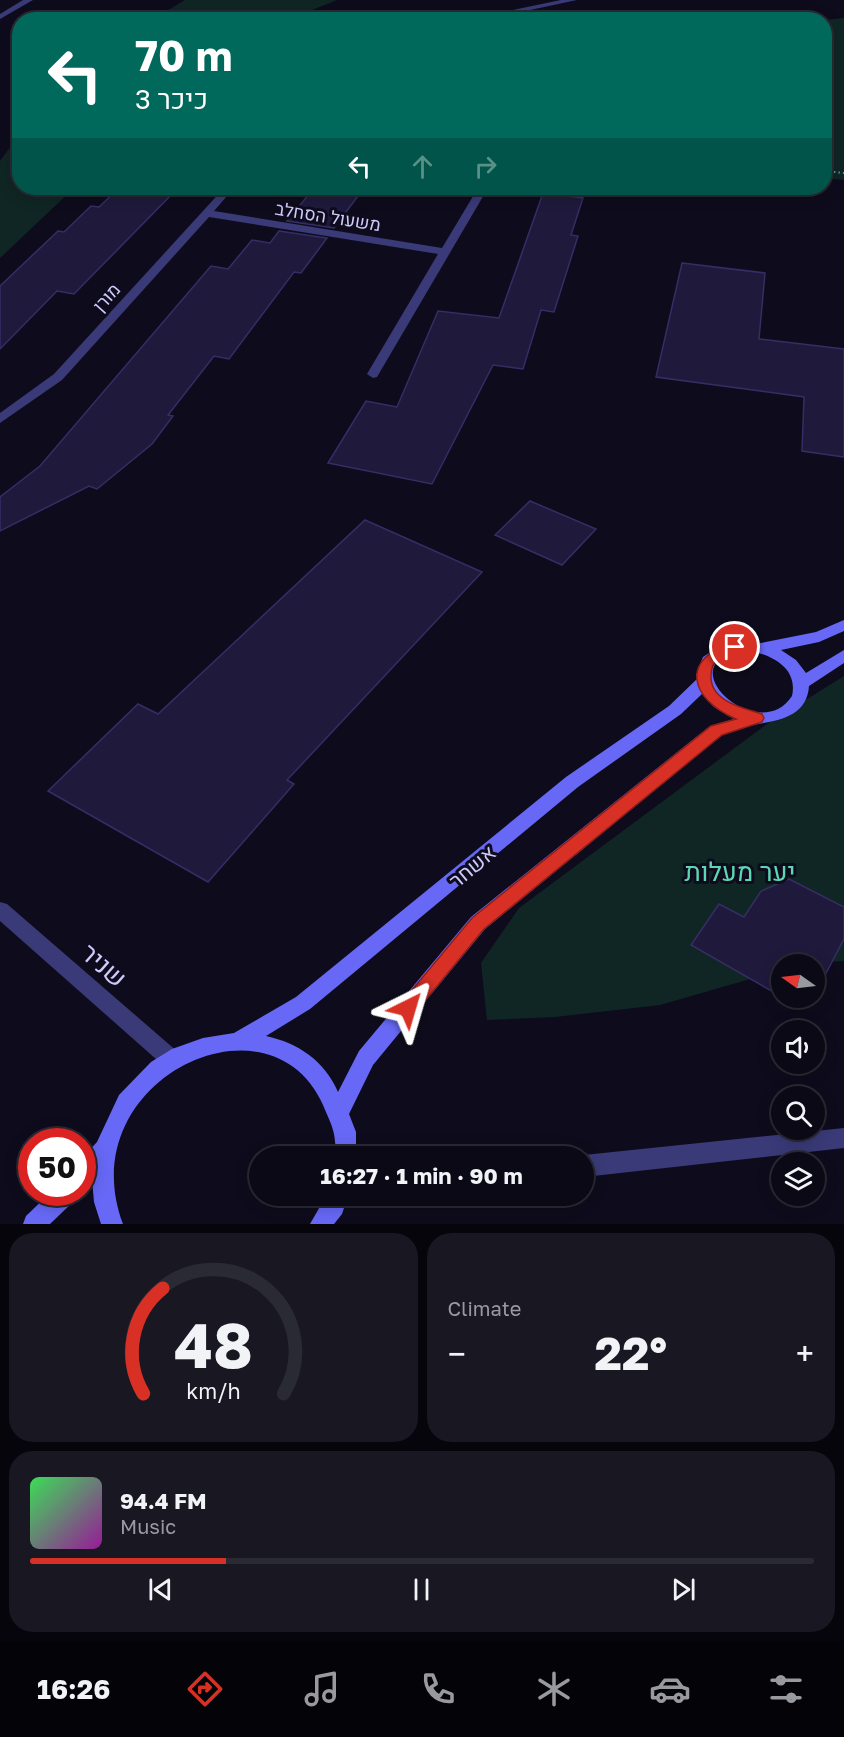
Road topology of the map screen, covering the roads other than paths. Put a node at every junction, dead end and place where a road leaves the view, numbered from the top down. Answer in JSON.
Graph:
{"nodes":[{"id":1,"x":29,"y":0,"type":"edge"},
{"id":2,"x":573,"y":0,"type":"edge"},
{"id":3,"x":510,"y":12,"type":"edge"},
{"id":4,"x":0,"y":17,"type":"edge"},
{"id":5,"x":222,"y":195,"type":"edge"},
{"id":6,"x":479,"y":195,"type":"edge"},
{"id":7,"x":205,"y":213,"type":"junction"},
{"id":8,"x":445,"y":252,"type":"junction"},
{"id":9,"x":373,"y":374,"type":"dead end"},
{"id":10,"x":0,"y":419,"type":"edge"},
{"id":11,"x":844,"y":625,"type":"edge"},
{"id":12,"x":760,"y":648,"type":"junction"},
{"id":13,"x":844,"y":656,"type":"edge"},
{"id":14,"x":704,"y":682,"type":"junction"},
{"id":15,"x":803,"y":682,"type":"junction"},
{"id":16,"x":757,"y":718,"type":"junction"},
{"id":17,"x":0,"y":910,"type":"edge"},
{"id":18,"x":236,"y":1043,"type":"junction"},
{"id":19,"x":172,"y":1060,"type":"junction"},
{"id":20,"x":338,"y":1115,"type":"junction"},
{"id":21,"x":844,"y":1138,"type":"edge"},
{"id":22,"x":346,"y":1146,"type":"edge"},
{"id":23,"x":105,"y":1149,"type":"junction"},
{"id":24,"x":96,"y":1159,"type":"edge"},
{"id":25,"x":594,"y":1165,"type":"edge"},
{"id":26,"x":53,"y":1206,"type":"edge"},
{"id":27,"x":334,"y":1206,"type":"edge"},
{"id":28,"x":34,"y":1224,"type":"edge"},
{"id":29,"x":112,"y":1224,"type":"edge"},
{"id":30,"x":321,"y":1224,"type":"edge"}],
"edges":[{"from":1,"to":4,"type":"street"},
{"from":2,"to":3,"type":"street"},
{"from":5,"to":7,"type":"street","name":"מורן"},
{"from":6,"to":8,"type":"street"},
{"from":7,"to":8,"type":"street","name":"משעול הסחלב"},
{"from":7,"to":10,"type":"street","name":"מורן"},
{"from":8,"to":9,"type":"street"},
{"from":11,"to":12,"type":"main road"},
{"from":12,"to":14,"type":"main road"},
{"from":12,"to":15,"type":"main road"},
{"from":13,"to":15,"type":"main road"},
{"from":14,"to":16,"type":"main road"},
{"from":14,"to":18,"type":"main road","name":"אשחר"},
{"from":15,"to":16,"type":"main road"},
{"from":16,"to":20,"type":"main road"},
{"from":17,"to":19,"type":"street","name":"שניר"},
{"from":18,"to":19,"type":"main road"},
{"from":18,"to":20,"type":"main road"},
{"from":19,"to":23,"type":"main road"},
{"from":20,"to":22,"type":"main road"},
{"from":21,"to":25,"type":"street"},
{"from":23,"to":24,"type":"main road"},
{"from":23,"to":29,"type":"main road"},
{"from":26,"to":28,"type":"main road"},
{"from":27,"to":30,"type":"main road"}]}
